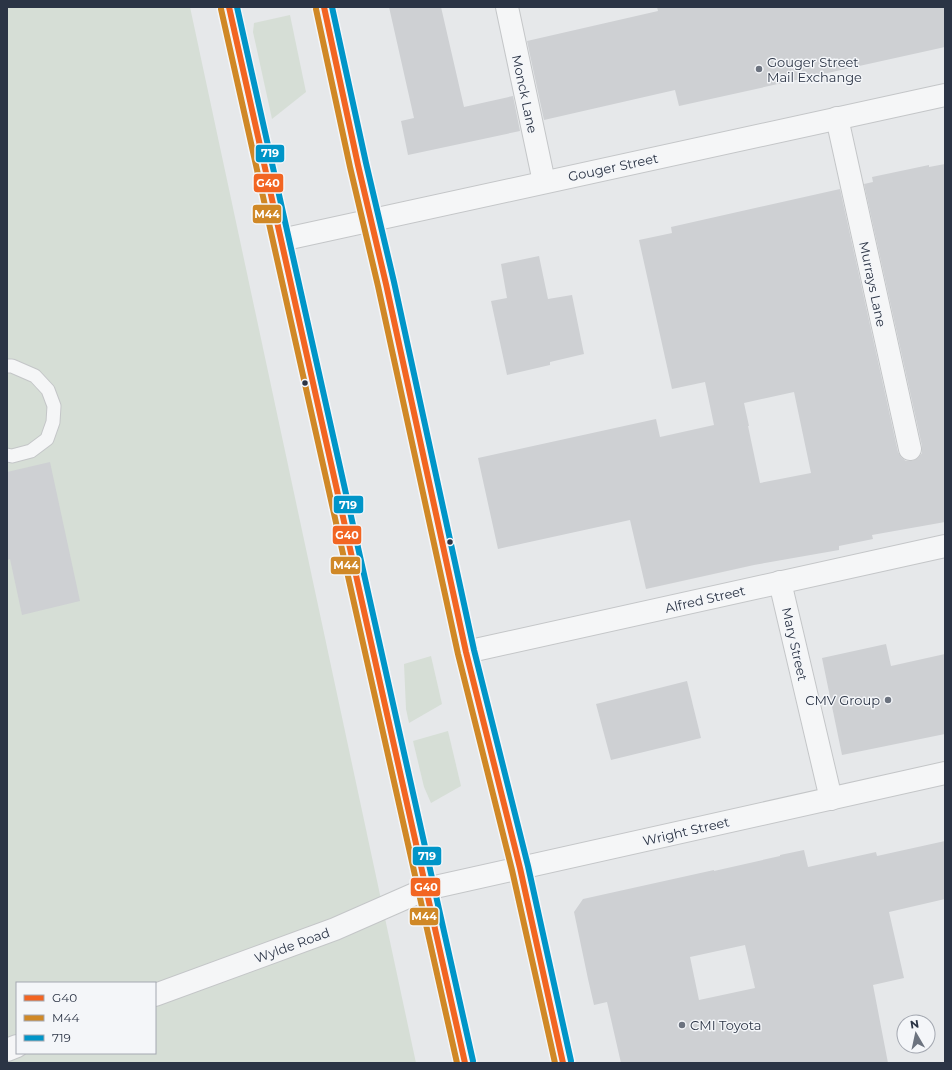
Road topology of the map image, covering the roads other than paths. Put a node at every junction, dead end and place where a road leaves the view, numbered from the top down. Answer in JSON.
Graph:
{"nodes":[{"id":1,"x":229,"y":7,"type":"edge"},
{"id":2,"x":324,"y":7,"type":"edge"},
{"id":3,"x":507,"y":7,"type":"edge"},
{"id":4,"x":945,"y":95,"type":"edge"},
{"id":5,"x":838,"y":118,"type":"junction"},
{"id":6,"x":544,"y":182,"type":"junction"},
{"id":7,"x":371,"y":220,"type":"junction"},
{"id":8,"x":281,"y":240,"type":"junction"},
{"id":9,"x":7,"y":366,"type":"edge"},
{"id":10,"x":910,"y":449,"type":"dead end"},
{"id":11,"x":7,"y":455,"type":"edge"},
{"id":12,"x":945,"y":546,"type":"edge"},
{"id":13,"x":780,"y":582,"type":"junction"},
{"id":14,"x":466,"y":652,"type":"junction"},
{"id":15,"x":945,"y":773,"type":"edge"},
{"id":16,"x":831,"y":799,"type":"junction"},
{"id":17,"x":520,"y":868,"type":"junction"},
{"id":18,"x":426,"y":889,"type":"junction"},
{"id":19,"x":156,"y":995,"type":"edge"},
{"id":20,"x":465,"y":1063,"type":"edge"},
{"id":21,"x":563,"y":1063,"type":"edge"}],
"edges":[{"from":1,"to":8,"type":"main road"},
{"from":2,"to":7,"type":"main road"},
{"from":3,"to":6,"type":"street","name":"Monck Lane"},
{"from":4,"to":5,"type":"street","name":"Gouger Street"},
{"from":5,"to":6,"type":"street","name":"Gouger Street"},
{"from":5,"to":10,"type":"street","name":"Murrays Lane"},
{"from":6,"to":7,"type":"street","name":"Gouger Street"},
{"from":7,"to":8,"type":"street","name":"Gouger Street"},
{"from":7,"to":14,"type":"main road"},
{"from":8,"to":18,"type":"main road"},
{"from":9,"to":11,"type":"lane"},
{"from":12,"to":13,"type":"street","name":"Alfred Street"},
{"from":13,"to":14,"type":"street","name":"Alfred Street"},
{"from":13,"to":16,"type":"street","name":"Mary Street"},
{"from":14,"to":17,"type":"main road"},
{"from":15,"to":16,"type":"street","name":"Wright Street"},
{"from":16,"to":17,"type":"street","name":"Wright Street"},
{"from":17,"to":18,"type":"street","name":"Wright Street"},
{"from":17,"to":21,"type":"main road"},
{"from":18,"to":19,"type":"street","name":"Wylde Road"},
{"from":18,"to":20,"type":"main road"}]}
